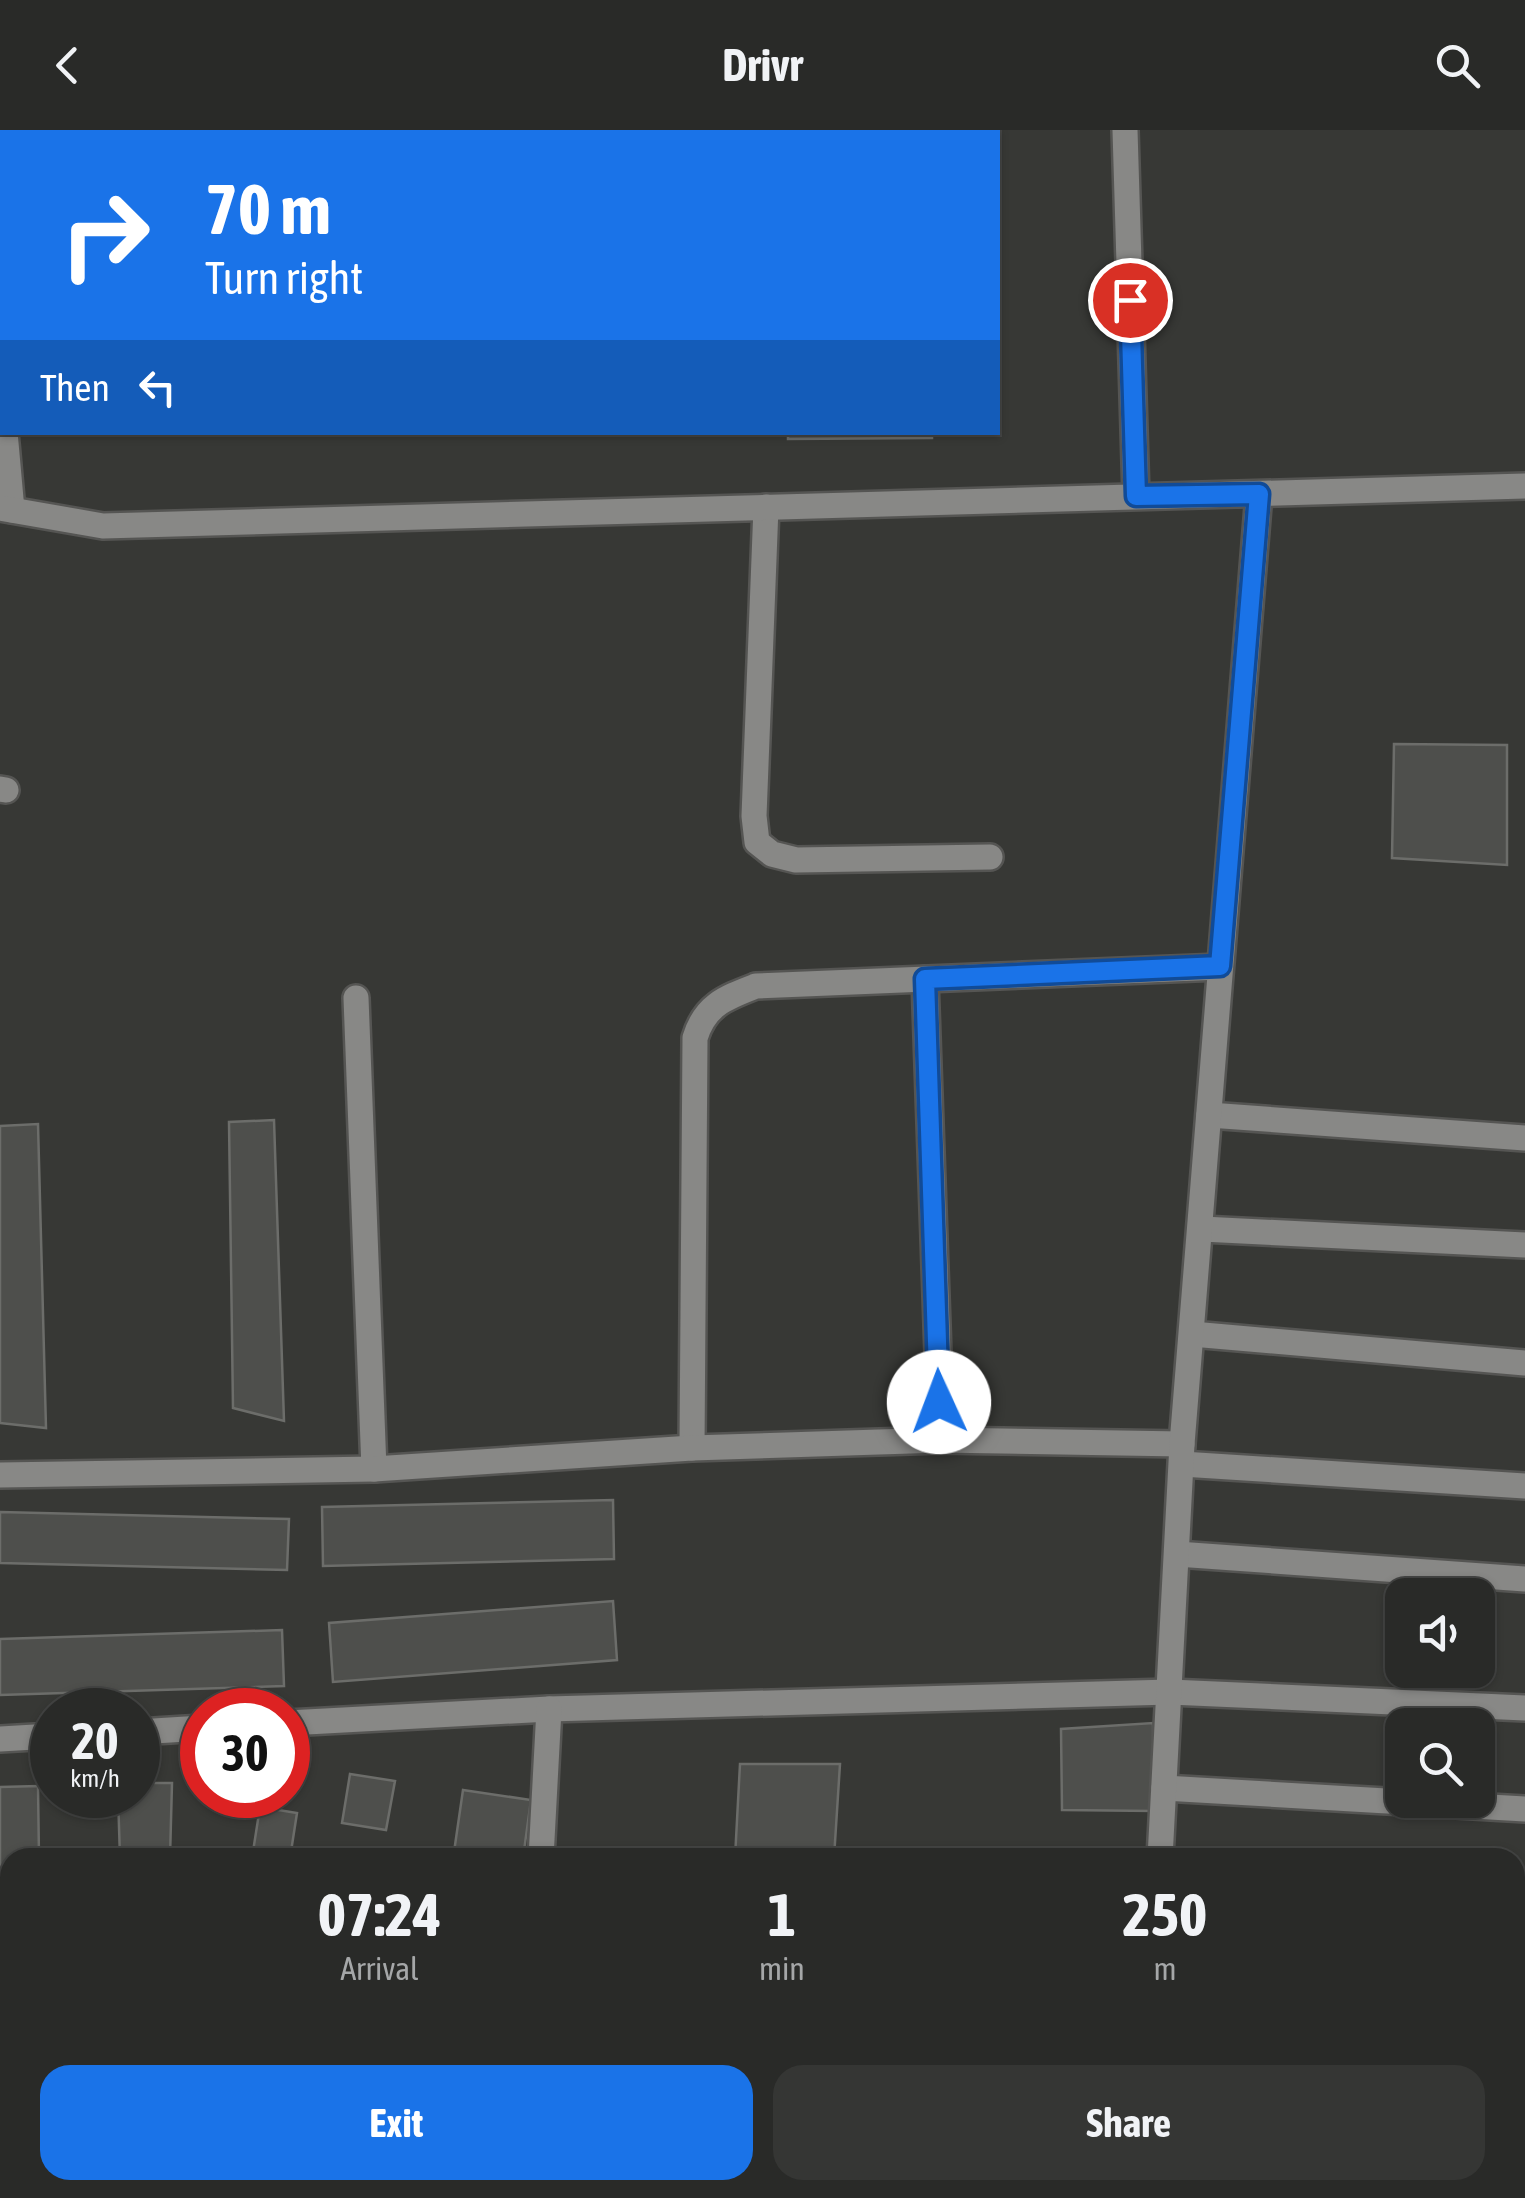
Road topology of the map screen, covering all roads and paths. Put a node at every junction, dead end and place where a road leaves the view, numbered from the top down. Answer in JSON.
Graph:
{"nodes":[{"id":1,"x":1125,"y":130,"type":"edge"},
{"id":2,"x":5,"y":435,"type":"edge"},
{"id":3,"x":1525,"y":486,"type":"edge"},
{"id":4,"x":1259,"y":494,"type":"junction"},
{"id":5,"x":1136,"y":496,"type":"junction"},
{"id":6,"x":766,"y":507,"type":"junction"},
{"id":7,"x":6,"y":509,"type":"edge"},
{"id":8,"x":990,"y":857,"type":"dead end"},
{"id":9,"x":1220,"y":966,"type":"junction"},
{"id":10,"x":925,"y":979,"type":"junction"},
{"id":11,"x":356,"y":998,"type":"dead end"},
{"id":12,"x":1209,"y":1115,"type":"junction"},
{"id":13,"x":1525,"y":1138,"type":"edge"},
{"id":14,"x":1202,"y":1229,"type":"junction"},
{"id":15,"x":1525,"y":1245,"type":"edge"},
{"id":16,"x":1192,"y":1334,"type":"junction"},
{"id":17,"x":1525,"y":1363,"type":"edge"},
{"id":18,"x":940,"y":1440,"type":"junction"},
{"id":19,"x":692,"y":1448,"type":"junction"},
{"id":20,"x":1182,"y":1454,"type":"junction"},
{"id":21,"x":374,"y":1469,"type":"junction"},
{"id":22,"x":0,"y":1476,"type":"edge"},
{"id":23,"x":1525,"y":1486,"type":"edge"},
{"id":24,"x":1177,"y":1554,"type":"junction"},
{"id":25,"x":1525,"y":1578,"type":"edge"},
{"id":26,"x":1170,"y":1692,"type":"junction"},
{"id":27,"x":549,"y":1708,"type":"junction"},
{"id":28,"x":1525,"y":1708,"type":"edge"},
{"id":29,"x":310,"y":1722,"type":"edge"},
{"id":30,"x":30,"y":1737,"type":"edge"},
{"id":31,"x":0,"y":1739,"type":"edge"},
{"id":32,"x":1164,"y":1788,"type":"junction"},
{"id":33,"x":1525,"y":1809,"type":"edge"},
{"id":34,"x":542,"y":1848,"type":"edge"},
{"id":35,"x":1161,"y":1848,"type":"edge"}],
"edges":[{"from":1,"to":5,"type":"street"},
{"from":2,"to":7,"type":"street"},
{"from":3,"to":4,"type":"street"},
{"from":4,"to":5,"type":"street"},
{"from":4,"to":9,"type":"street"},
{"from":5,"to":6,"type":"street"},
{"from":6,"to":7,"type":"street"},
{"from":6,"to":8,"type":"street"},
{"from":9,"to":10,"type":"street"},
{"from":9,"to":12,"type":"street"},
{"from":10,"to":18,"type":"street"},
{"from":10,"to":19,"type":"street"},
{"from":11,"to":21,"type":"street"},
{"from":12,"to":13,"type":"street"},
{"from":12,"to":14,"type":"street"},
{"from":14,"to":15,"type":"street"},
{"from":14,"to":16,"type":"street"},
{"from":16,"to":17,"type":"street"},
{"from":16,"to":20,"type":"street"},
{"from":18,"to":19,"type":"street"},
{"from":18,"to":20,"type":"street"},
{"from":19,"to":21,"type":"street"},
{"from":20,"to":23,"type":"street"},
{"from":20,"to":24,"type":"street"},
{"from":21,"to":22,"type":"street"},
{"from":24,"to":25,"type":"street"},
{"from":24,"to":26,"type":"street"},
{"from":26,"to":27,"type":"street"},
{"from":26,"to":28,"type":"street"},
{"from":26,"to":32,"type":"street"},
{"from":27,"to":29,"type":"street"},
{"from":27,"to":34,"type":"street"},
{"from":30,"to":31,"type":"street"},
{"from":32,"to":33,"type":"street"},
{"from":32,"to":35,"type":"street"}]}
